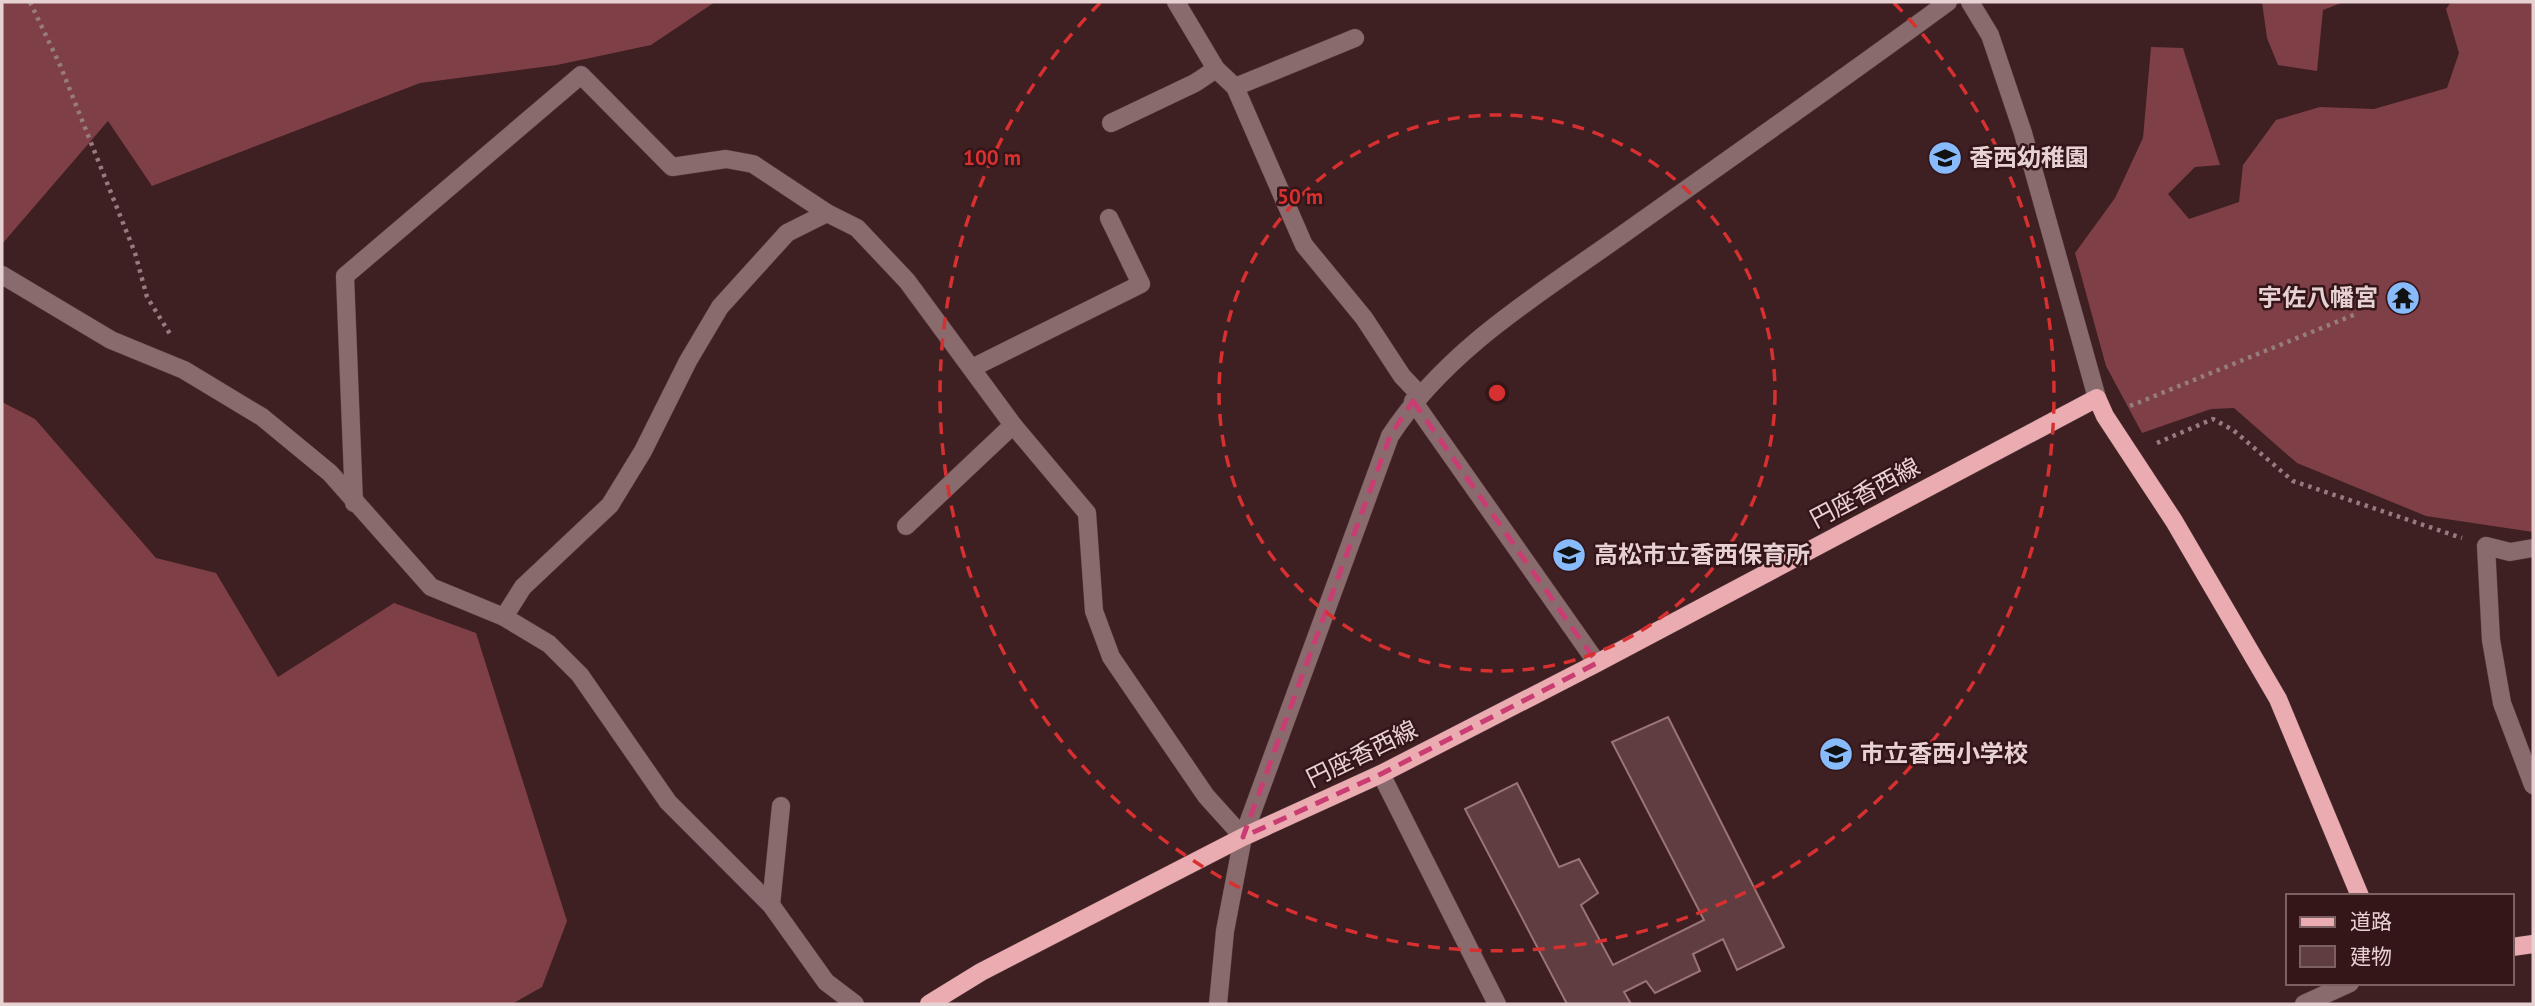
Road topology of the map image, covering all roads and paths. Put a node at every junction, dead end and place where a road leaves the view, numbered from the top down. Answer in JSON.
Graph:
{"nodes":[{"id":1,"x":30,"y":2,"type":"edge"},
{"id":2,"x":1176,"y":2,"type":"edge"},
{"id":3,"x":1948,"y":2,"type":"edge"},
{"id":4,"x":1970,"y":2,"type":"edge"},
{"id":5,"x":1355,"y":38,"type":"dead end"},
{"id":6,"x":1216,"y":69,"type":"junction"},
{"id":7,"x":1235,"y":87,"type":"junction"},
{"id":8,"x":1111,"y":123,"type":"dead end"},
{"id":9,"x":827,"y":213,"type":"junction"},
{"id":10,"x":1109,"y":218,"type":"dead end"},
{"id":11,"x":2,"y":275,"type":"edge"},
{"id":12,"x":2356,"y":314,"type":"dead end"},
{"id":13,"x":972,"y":368,"type":"junction"},
{"id":14,"x":184,"y":370,"type":"junction"},
{"id":15,"x":1416,"y":398,"type":"junction"},
{"id":16,"x":2096,"y":398,"type":"junction"},
{"id":17,"x":2105,"y":416,"type":"junction"},
{"id":18,"x":1013,"y":425,"type":"junction"},
{"id":19,"x":2131,"y":456,"type":"junction"},
{"id":20,"x":354,"y":503,"type":"junction"},
{"id":21,"x":906,"y":526,"type":"dead end"},
{"id":22,"x":2486,"y":546,"type":"junction"},
{"id":23,"x":2533,"y":548,"type":"edge"},
{"id":24,"x":504,"y":617,"type":"junction"},
{"id":25,"x":1597,"y":663,"type":"junction"},
{"id":26,"x":1381,"y":774,"type":"junction"},
{"id":27,"x":2532,"y":777,"type":"edge"},
{"id":28,"x":781,"y":806,"type":"dead end"},
{"id":29,"x":1243,"y":837,"type":"junction"},
{"id":30,"x":2359,"y":894,"type":"edge"},
{"id":31,"x":771,"y":905,"type":"junction"},
{"id":32,"x":2533,"y":944,"type":"edge"},
{"id":33,"x":2514,"y":947,"type":"edge"},
{"id":34,"x":2346,"y":985,"type":"edge"},
{"id":35,"x":855,"y":1004,"type":"edge"},
{"id":36,"x":929,"y":1004,"type":"edge"},
{"id":37,"x":1218,"y":1004,"type":"edge"},
{"id":38,"x":1497,"y":1004,"type":"edge"},
{"id":39,"x":2304,"y":1004,"type":"edge"}],
"edges":[{"from":1,"to":14,"type":"path"},
{"from":2,"to":6,"type":"street"},
{"from":3,"to":15,"type":"street"},
{"from":4,"to":16,"type":"street"},
{"from":5,"to":7,"type":"street"},
{"from":6,"to":7,"type":"street"},
{"from":6,"to":8,"type":"street"},
{"from":7,"to":15,"type":"street"},
{"from":9,"to":13,"type":"street"},
{"from":9,"to":20,"type":"street"},
{"from":9,"to":24,"type":"street"},
{"from":10,"to":13,"type":"street"},
{"from":11,"to":14,"type":"street"},
{"from":12,"to":17,"type":"path"},
{"from":13,"to":18,"type":"street"},
{"from":14,"to":20,"type":"street"},
{"from":15,"to":25,"type":"street"},
{"from":15,"to":29,"type":"street"},
{"from":16,"to":17,"type":"main road"},
{"from":16,"to":25,"type":"main road","name":"円座香西線"},
{"from":17,"to":19,"type":"main road"},
{"from":18,"to":21,"type":"street"},
{"from":18,"to":29,"type":"street"},
{"from":19,"to":22,"type":"path"},
{"from":19,"to":30,"type":"main road"},
{"from":20,"to":24,"type":"street"},
{"from":22,"to":23,"type":"street"},
{"from":22,"to":27,"type":"street"},
{"from":24,"to":31,"type":"street"},
{"from":25,"to":26,"type":"main road","name":"円座香西線"},
{"from":26,"to":29,"type":"main road","name":"円座香西線"},
{"from":26,"to":38,"type":"street"},
{"from":28,"to":31,"type":"street"},
{"from":29,"to":36,"type":"main road","name":"円座香西線"},
{"from":29,"to":37,"type":"street"},
{"from":31,"to":35,"type":"street"},
{"from":32,"to":33,"type":"main road"},
{"from":34,"to":39,"type":"street"}]}
